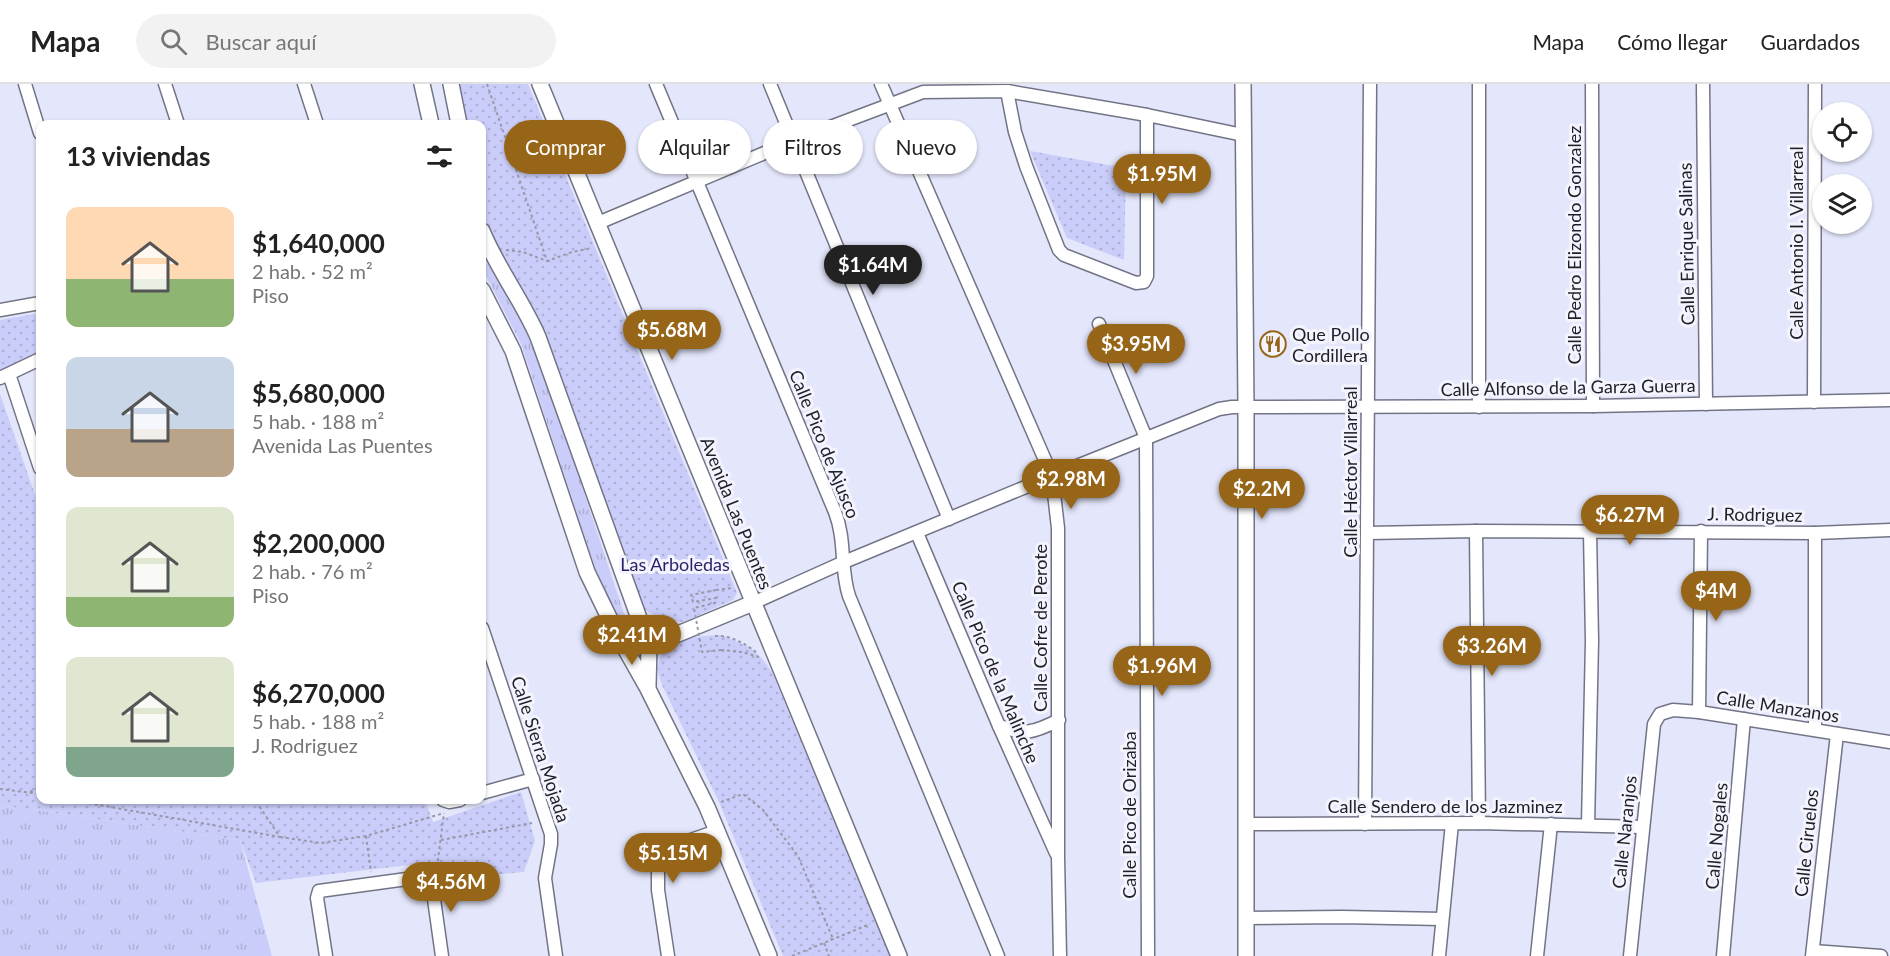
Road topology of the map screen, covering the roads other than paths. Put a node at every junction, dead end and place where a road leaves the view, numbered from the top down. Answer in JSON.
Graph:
{"nodes":[{"id":1,"x":25,"y":84,"type":"edge"},
{"id":2,"x":165,"y":84,"type":"edge"},
{"id":3,"x":304,"y":84,"type":"edge"},
{"id":4,"x":422,"y":84,"type":"edge"},
{"id":5,"x":451,"y":84,"type":"edge"},
{"id":6,"x":540,"y":84,"type":"edge"},
{"id":7,"x":656,"y":84,"type":"edge"},
{"id":8,"x":770,"y":84,"type":"edge"},
{"id":9,"x":881,"y":84,"type":"edge"},
{"id":10,"x":1243,"y":84,"type":"edge"},
{"id":11,"x":1370,"y":84,"type":"edge"},
{"id":12,"x":1479,"y":84,"type":"edge"},
{"id":13,"x":1592,"y":84,"type":"edge"},
{"id":14,"x":1703,"y":84,"type":"edge"},
{"id":15,"x":1815,"y":84,"type":"edge"},
{"id":16,"x":1007,"y":91,"type":"junction"},
{"id":17,"x":890,"y":105,"type":"junction"},
{"id":18,"x":1147,"y":115,"type":"junction"},
{"id":19,"x":36,"y":120,"type":"edge"},
{"id":20,"x":177,"y":120,"type":"edge"},
{"id":21,"x":315,"y":120,"type":"edge"},
{"id":22,"x":429,"y":120,"type":"edge"},
{"id":23,"x":458,"y":120,"type":"edge"},
{"id":24,"x":785,"y":120,"type":"edge"},
{"id":25,"x":850,"y":120,"type":"edge"},
{"id":26,"x":1243,"y":135,"type":"junction"},
{"id":27,"x":763,"y":154,"type":"edge"},
{"id":28,"x":807,"y":174,"type":"edge"},
{"id":29,"x":696,"y":182,"type":"junction"},
{"id":30,"x":598,"y":222,"type":"junction"},
{"id":31,"x":486,"y":253,"type":"edge"},
{"id":32,"x":486,"y":298,"type":"edge"},
{"id":33,"x":36,"y":304,"type":"edge"},
{"id":34,"x":0,"y":310,"type":"edge"},
{"id":35,"x":1099,"y":324,"type":"dead end"},
{"id":36,"x":36,"y":361,"type":"edge"},
{"id":37,"x":4,"y":376,"type":"edge"},
{"id":38,"x":1890,"y":400,"type":"edge"},
{"id":39,"x":1814,"y":402,"type":"junction"},
{"id":40,"x":1706,"y":404,"type":"junction"},
{"id":41,"x":1246,"y":406,"type":"junction"},
{"id":42,"x":1593,"y":406,"type":"junction"},
{"id":43,"x":1479,"y":407,"type":"junction"},
{"id":44,"x":1368,"y":408,"type":"junction"},
{"id":45,"x":1146,"y":438,"type":"junction"},
{"id":46,"x":36,"y":458,"type":"edge"},
{"id":47,"x":1052,"y":476,"type":"junction"},
{"id":48,"x":949,"y":519,"type":"junction"},
{"id":49,"x":1890,"y":530,"type":"edge"},
{"id":50,"x":1476,"y":531,"type":"junction"},
{"id":51,"x":1590,"y":531,"type":"junction"},
{"id":52,"x":1701,"y":531,"type":"junction"},
{"id":53,"x":917,"y":533,"type":"junction"},
{"id":54,"x":1368,"y":533,"type":"junction"},
{"id":55,"x":1815,"y":533,"type":"junction"},
{"id":56,"x":844,"y":562,"type":"junction"},
{"id":57,"x":753,"y":603,"type":"junction"},
{"id":58,"x":486,"y":640,"type":"edge"},
{"id":59,"x":649,"y":646,"type":"junction"},
{"id":60,"x":648,"y":687,"type":"junction"},
{"id":61,"x":1699,"y":712,"type":"junction"},
{"id":62,"x":1660,"y":714,"type":"joint"},
{"id":63,"x":1744,"y":719,"type":"junction"},
{"id":64,"x":1059,"y":720,"type":"junction"},
{"id":65,"x":999,"y":726,"type":"junction"},
{"id":66,"x":1815,"y":730,"type":"junction"},
{"id":67,"x":1837,"y":734,"type":"junction"},
{"id":68,"x":1890,"y":742,"type":"edge"},
{"id":69,"x":533,"y":778,"type":"junction"},
{"id":70,"x":486,"y":792,"type":"edge"},
{"id":71,"x":1452,"y":823,"type":"junction"},
{"id":72,"x":1479,"y":823,"type":"junction"},
{"id":73,"x":1247,"y":824,"type":"junction"},
{"id":74,"x":1365,"y":824,"type":"junction"},
{"id":75,"x":1551,"y":824,"type":"junction"},
{"id":76,"x":1588,"y":825,"type":"junction"},
{"id":77,"x":1643,"y":828,"type":"junction"},
{"id":78,"x":717,"y":831,"type":"junction"},
{"id":79,"x":1058,"y":857,"type":"junction"},
{"id":80,"x":1246,"y":918,"type":"junction"},
{"id":81,"x":1442,"y":919,"type":"junction"},
{"id":82,"x":1812,"y":953,"type":"edge"},
{"id":83,"x":1059,"y":955,"type":"edge"},
{"id":84,"x":326,"y":956,"type":"edge"},
{"id":85,"x":442,"y":956,"type":"edge"},
{"id":86,"x":556,"y":956,"type":"edge"},
{"id":87,"x":668,"y":956,"type":"edge"},
{"id":88,"x":769,"y":956,"type":"edge"},
{"id":89,"x":899,"y":956,"type":"edge"},
{"id":90,"x":998,"y":956,"type":"edge"},
{"id":91,"x":1148,"y":956,"type":"edge"},
{"id":92,"x":1246,"y":956,"type":"edge"},
{"id":93,"x":1439,"y":956,"type":"edge"},
{"id":94,"x":1537,"y":956,"type":"edge"},
{"id":95,"x":1630,"y":956,"type":"edge"},
{"id":96,"x":1723,"y":956,"type":"edge"},
{"id":97,"x":1881,"y":956,"type":"edge"}],
"edges":[{"from":1,"to":19,"type":"street"},
{"from":2,"to":20,"type":"street"},
{"from":3,"to":21,"type":"street"},
{"from":4,"to":22,"type":"street"},
{"from":5,"to":23,"type":"street"},
{"from":6,"to":30,"type":"street","name":"Avenida Las Puentes"},
{"from":7,"to":29,"type":"street","name":"Calle Pico de Ajusco"},
{"from":8,"to":24,"type":"street"},
{"from":9,"to":17,"type":"street","name":"Calle Cofre de Perote"},
{"from":10,"to":26,"type":"street"},
{"from":11,"to":44,"type":"street","name":"Calle Héctor Villarreal"},
{"from":12,"to":43,"type":"street"},
{"from":13,"to":42,"type":"street","name":"Calle Pedro Elizondo Gonzalez"},
{"from":14,"to":40,"type":"street","name":"Calle Enrique Salinas"},
{"from":15,"to":39,"type":"street","name":"Calle Antonio I. Villarreal"},
{"from":16,"to":17,"type":"street"},
{"from":16,"to":18,"type":"street"},
{"from":16,"to":18,"type":"street"},
{"from":17,"to":25,"type":"street"},
{"from":17,"to":47,"type":"street","name":"Calle Cofre de Perote"},
{"from":18,"to":26,"type":"street"},
{"from":26,"to":41,"type":"street"},
{"from":27,"to":29,"type":"street"},
{"from":28,"to":48,"type":"street"},
{"from":29,"to":30,"type":"street"},
{"from":29,"to":56,"type":"street","name":"Calle Pico de Ajusco"},
{"from":30,"to":57,"type":"street","name":"Avenida Las Puentes"},
{"from":31,"to":59,"type":"street"},
{"from":32,"to":60,"type":"street"},
{"from":33,"to":34,"type":"street"},
{"from":35,"to":45,"type":"street","name":"Calle Pico de Orizaba"},
{"from":36,"to":37,"type":"street"},
{"from":37,"to":46,"type":"street"},
{"from":38,"to":39,"type":"street","name":"Calle Alfonso de la Garza Guerra"},
{"from":39,"to":40,"type":"street","name":"Calle Alfonso de la Garza Guerra"},
{"from":40,"to":42,"type":"street","name":"Calle Alfonso de la Garza Guerra"},
{"from":41,"to":44,"type":"street","name":"Calle Alfonso de la Garza Guerra"},
{"from":41,"to":45,"type":"street","name":"Calle Alfonso de la Garza Guerra"},
{"from":41,"to":73,"type":"street"},
{"from":42,"to":43,"type":"street","name":"Calle Alfonso de la Garza Guerra"},
{"from":43,"to":44,"type":"street","name":"Calle Alfonso de la Garza Guerra"},
{"from":44,"to":54,"type":"street","name":"Calle Héctor Villarreal"},
{"from":45,"to":47,"type":"street","name":"Calle Alfonso de la Garza Guerra"},
{"from":45,"to":91,"type":"street","name":"Calle Pico de Orizaba"},
{"from":47,"to":48,"type":"street","name":"Calle Alfonso de la Garza Guerra"},
{"from":47,"to":64,"type":"street","name":"Calle Cofre de Perote"},
{"from":48,"to":53,"type":"street","name":"Calle Alfonso de la Garza Guerra"},
{"from":49,"to":55,"type":"street","name":"J. Rodriguez"},
{"from":50,"to":51,"type":"street","name":"J. Rodriguez"},
{"from":50,"to":54,"type":"street","name":"J. Rodriguez"},
{"from":50,"to":72,"type":"street"},
{"from":51,"to":52,"type":"street","name":"J. Rodriguez"},
{"from":51,"to":76,"type":"street"},
{"from":52,"to":55,"type":"street","name":"J. Rodriguez"},
{"from":52,"to":61,"type":"street"},
{"from":53,"to":56,"type":"street","name":"Calle Alfonso de la Garza Guerra"},
{"from":53,"to":65,"type":"street","name":"Calle Pico de la Malinche"},
{"from":54,"to":74,"type":"street","name":"Calle Héctor Villarreal"},
{"from":55,"to":66,"type":"street"},
{"from":56,"to":57,"type":"street","name":"Calle Alfonso de la Garza Guerra"},
{"from":56,"to":90,"type":"street","name":"Calle Pico de Ajusco"},
{"from":57,"to":59,"type":"street"},
{"from":57,"to":89,"type":"street","name":"Avenida Las Puentes"},
{"from":58,"to":69,"type":"street","name":"Calle Sierra Mojada"},
{"from":59,"to":60,"type":"street"},
{"from":60,"to":78,"type":"street"},
{"from":61,"to":62,"type":"street","name":"Calle Manzanos"},
{"from":61,"to":63,"type":"street","name":"Calle Manzanos"},
{"from":62,"to":77,"type":"street","name":"Calle Naranjos"},
{"from":63,"to":66,"type":"street","name":"Calle Manzanos"},
{"from":63,"to":96,"type":"street","name":"Calle Nogales"},
{"from":64,"to":65,"type":"street"},
{"from":64,"to":79,"type":"street","name":"Calle Cofre de Perote"},
{"from":65,"to":79,"type":"street","name":"Calle Pico de la Malinche"},
{"from":66,"to":67,"type":"street","name":"Calle Manzanos"},
{"from":67,"to":68,"type":"street","name":"Calle Manzanos"},
{"from":67,"to":82,"type":"street","name":"Calle Ciruelos"},
{"from":69,"to":70,"type":"street"},
{"from":69,"to":86,"type":"street","name":"Calle Sierra Mojada"},
{"from":71,"to":72,"type":"street","name":"Calle Sendero de los Jazminez"},
{"from":71,"to":74,"type":"street","name":"Calle Sendero de los Jazminez"},
{"from":71,"to":81,"type":"street"},
{"from":72,"to":75,"type":"street","name":"Calle Sendero de los Jazminez"},
{"from":73,"to":74,"type":"street","name":"Calle Sendero de los Jazminez"},
{"from":73,"to":80,"type":"street"},
{"from":75,"to":76,"type":"street","name":"Calle Sendero de los Jazminez"},
{"from":75,"to":94,"type":"street"},
{"from":76,"to":77,"type":"street","name":"Calle Sendero de los Jazminez"},
{"from":77,"to":95,"type":"street","name":"Calle Naranjos"},
{"from":78,"to":87,"type":"street"},
{"from":78,"to":88,"type":"street"},
{"from":79,"to":83,"type":"street","name":"Calle Cofre de Perote"},
{"from":80,"to":81,"type":"street"},
{"from":80,"to":92,"type":"street"},
{"from":81,"to":93,"type":"street"},
{"from":82,"to":97,"type":"street"},
{"from":84,"to":85,"type":"street"}]}
